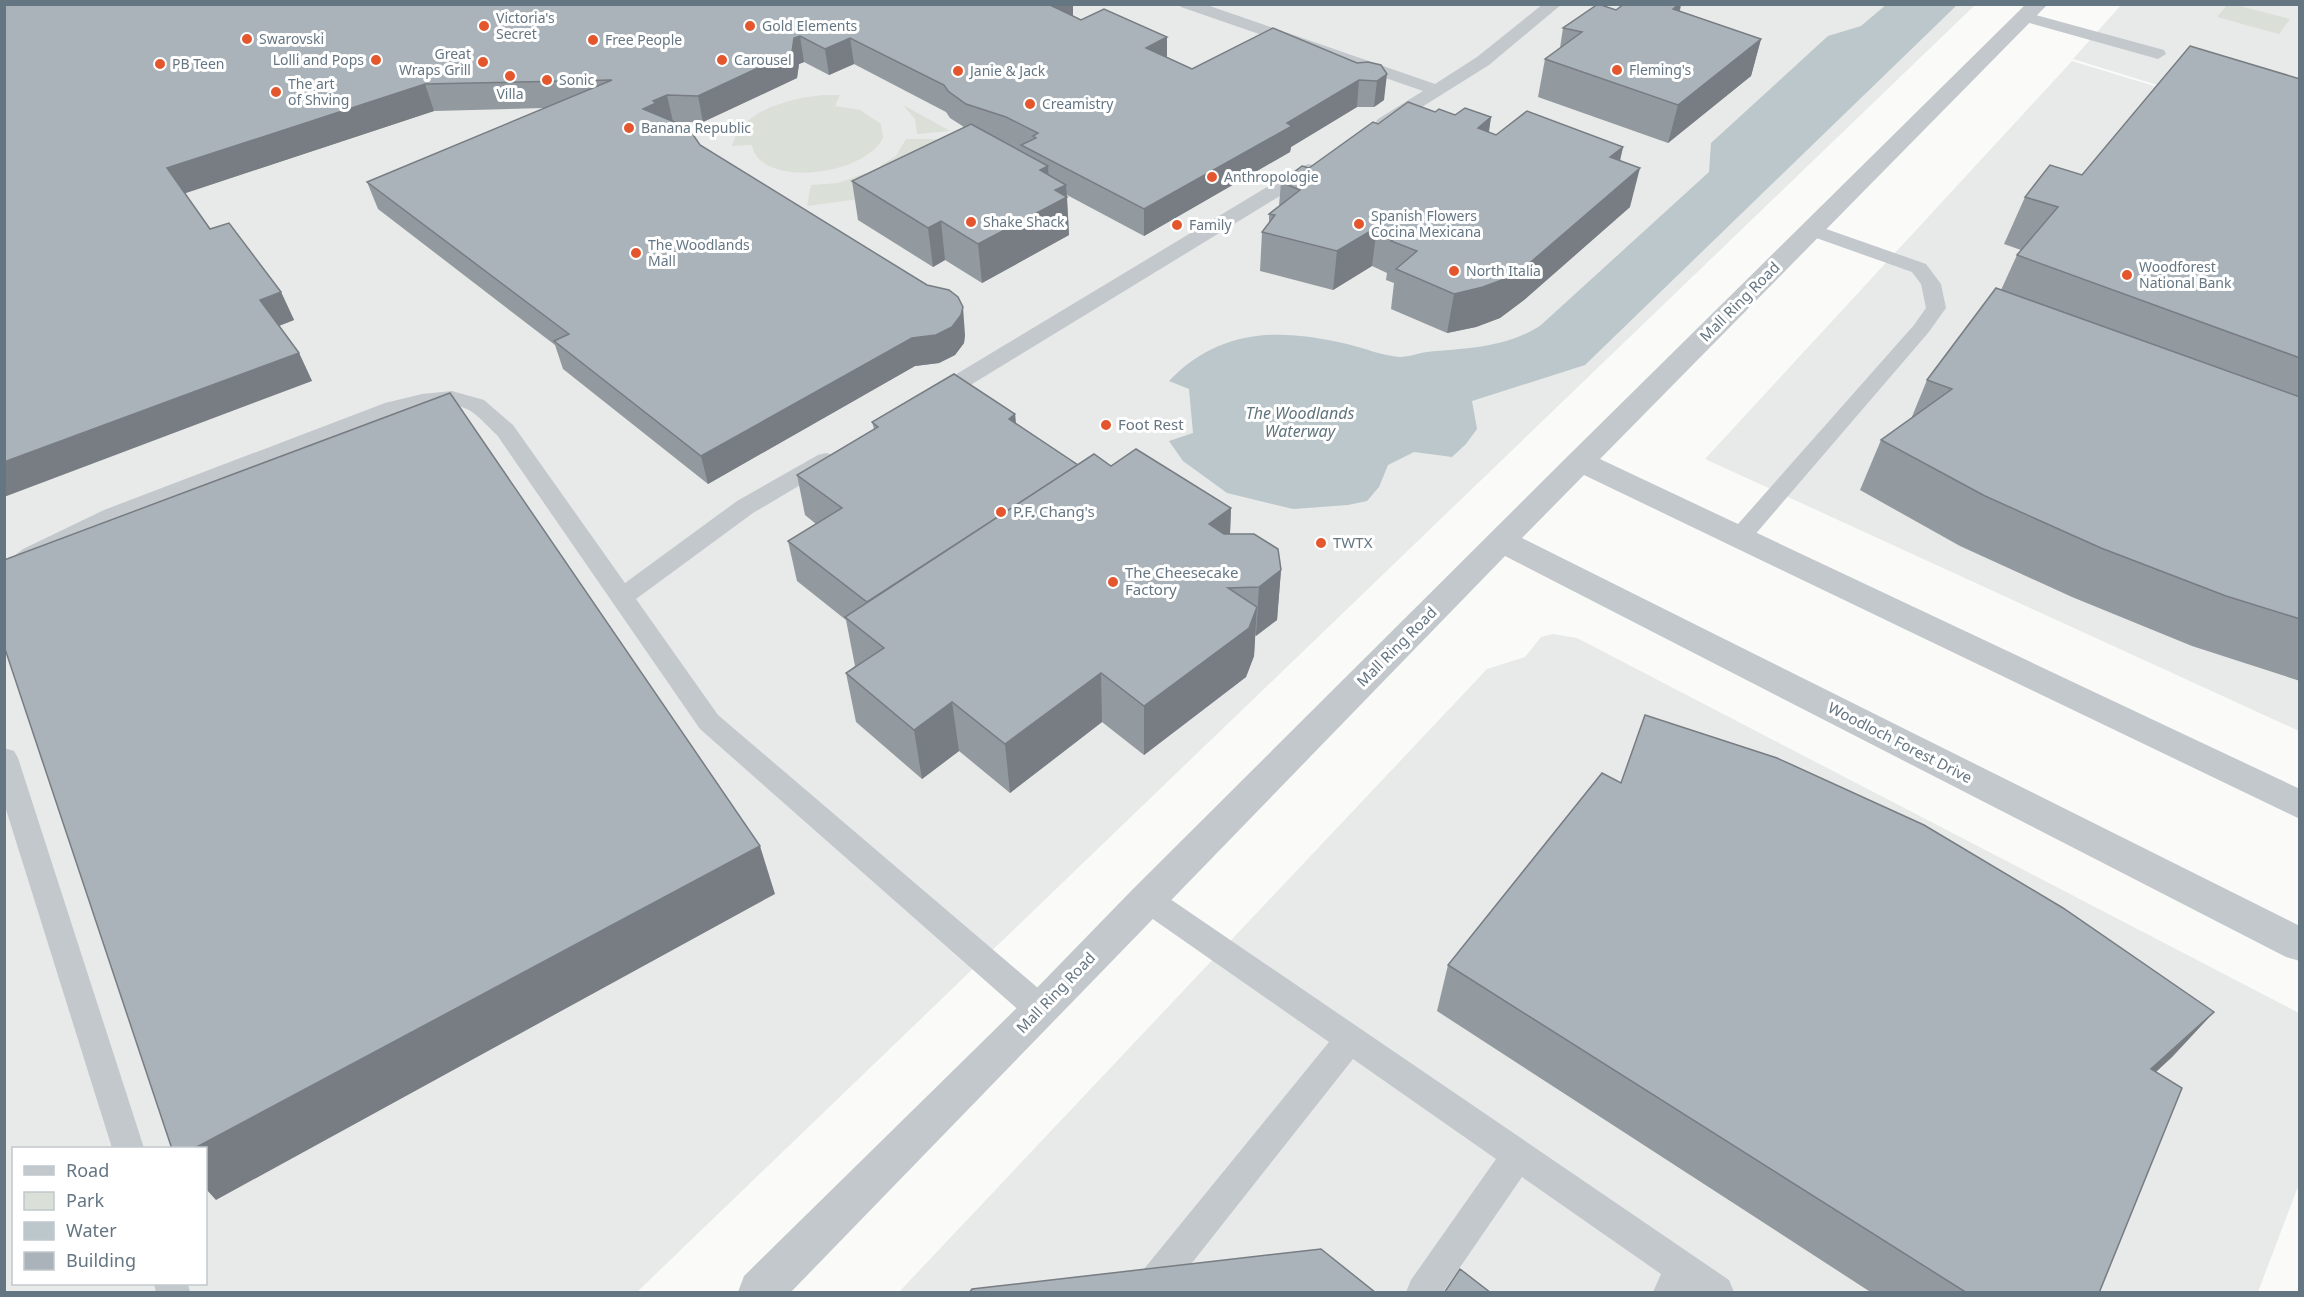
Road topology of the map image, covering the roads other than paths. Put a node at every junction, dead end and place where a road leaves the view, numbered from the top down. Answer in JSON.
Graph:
{"nodes":[{"id":1,"x":1554,"y":4,"type":"edge"},
{"id":2,"x":1200,"y":6,"type":"edge"},
{"id":3,"x":2031,"y":11,"type":"edge"},
{"id":4,"x":2158,"y":54,"type":"dead end"},
{"id":5,"x":1437,"y":90,"type":"junction"},
{"id":6,"x":1367,"y":133,"type":"edge"},
{"id":7,"x":1328,"y":158,"type":"edge"},
{"id":8,"x":1812,"y":230,"type":"junction"},
{"id":9,"x":910,"y":411,"type":"edge"},
{"id":10,"x":848,"y":447,"type":"edge"},
{"id":11,"x":1580,"y":461,"type":"junction"},
{"id":12,"x":1739,"y":538,"type":"junction"},
{"id":13,"x":1501,"y":541,"type":"junction"},
{"id":14,"x":4,"y":578,"type":"edge"},
{"id":15,"x":622,"y":597,"type":"junction"},
{"id":16,"x":4,"y":758,"type":"edge"},
{"id":17,"x":2300,"y":805,"type":"edge"},
{"id":18,"x":1148,"y":899,"type":"junction"},
{"id":19,"x":2300,"y":945,"type":"edge"},
{"id":20,"x":1041,"y":1010,"type":"junction"},
{"id":21,"x":1350,"y":1039,"type":"junction"},
{"id":22,"x":127,"y":1147,"type":"edge"},
{"id":23,"x":1518,"y":1155,"type":"junction"},
{"id":24,"x":1677,"y":1281,"type":"edge"},
{"id":25,"x":760,"y":1293,"type":"edge"},
{"id":26,"x":1148,"y":1293,"type":"edge"},
{"id":27,"x":1423,"y":1293,"type":"edge"},
{"id":28,"x":1717,"y":1293,"type":"edge"}],
"edges":[{"from":1,"to":5,"type":"lane"},
{"from":2,"to":5,"type":"lane"},
{"from":3,"to":4,"type":"lane"},
{"from":3,"to":8,"type":"street","name":"Mall Ring Road"},
{"from":5,"to":6,"type":"lane"},
{"from":7,"to":9,"type":"lane"},
{"from":8,"to":11,"type":"street","name":"Mall Ring Road"},
{"from":8,"to":12,"type":"lane"},
{"from":10,"to":15,"type":"lane"},
{"from":11,"to":12,"type":"street"},
{"from":11,"to":13,"type":"street","name":"Mall Ring Road"},
{"from":12,"to":17,"type":"street"},
{"from":13,"to":18,"type":"street","name":"Mall Ring Road"},
{"from":13,"to":19,"type":"street","name":"Woodloch Forest Drive"},
{"from":14,"to":15,"type":"lane"},
{"from":15,"to":20,"type":"lane"},
{"from":16,"to":22,"type":"lane"},
{"from":18,"to":20,"type":"street","name":"Mall Ring Road"},
{"from":18,"to":21,"type":"lane"},
{"from":20,"to":25,"type":"street","name":"Mall Ring Road"},
{"from":21,"to":23,"type":"lane"},
{"from":21,"to":26,"type":"lane"},
{"from":23,"to":24,"type":"lane"},
{"from":23,"to":27,"type":"lane"},
{"from":24,"to":28,"type":"lane"}]}
